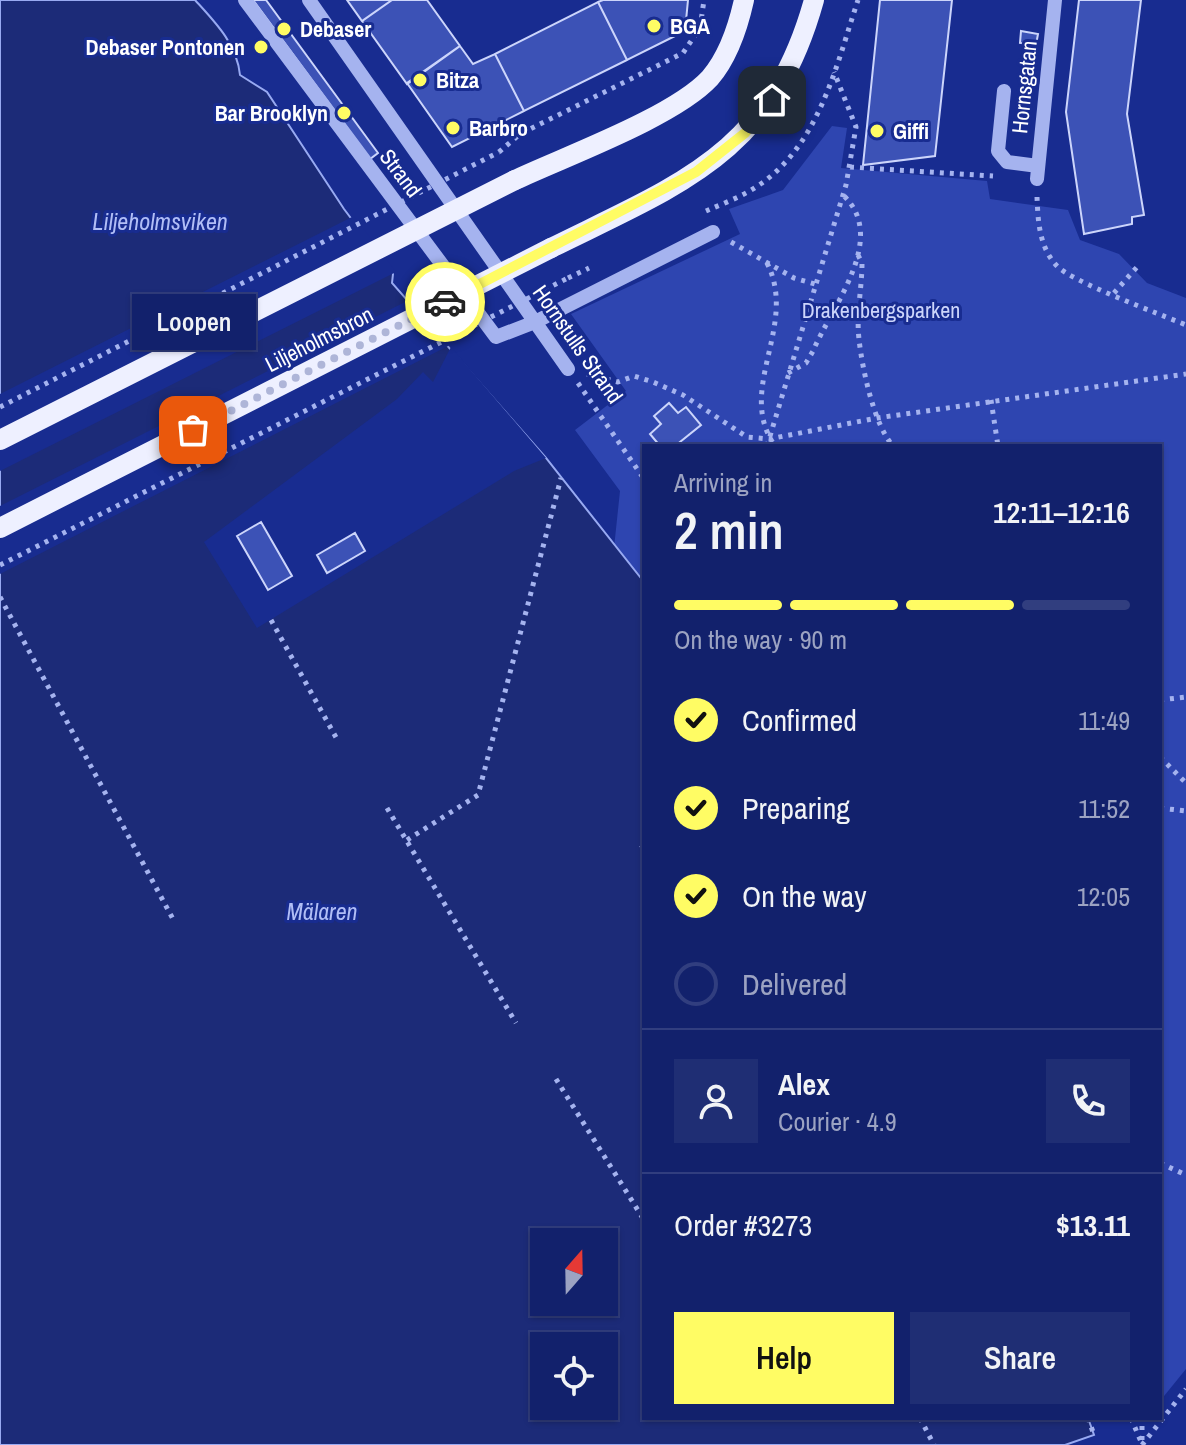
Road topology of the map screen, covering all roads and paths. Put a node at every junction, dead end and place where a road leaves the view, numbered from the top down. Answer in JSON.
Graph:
{"nodes":[{"id":1,"x":245,"y":0,"type":"edge"},
{"id":2,"x":309,"y":0,"type":"edge"},
{"id":3,"x":704,"y":0,"type":"edge"},
{"id":4,"x":744,"y":0,"type":"edge"},
{"id":5,"x":814,"y":0,"type":"edge"},
{"id":6,"x":858,"y":0,"type":"edge"},
{"id":7,"x":1055,"y":0,"type":"edge"},
{"id":8,"x":834,"y":72,"type":"junction"},
{"id":9,"x":1004,"y":91,"type":"dead end"},
{"id":10,"x":850,"y":167,"type":"junction"},
{"id":11,"x":1037,"y":172,"type":"junction"},
{"id":12,"x":756,"y":187,"type":"dead end"},
{"id":13,"x":843,"y":195,"type":"junction"},
{"id":14,"x":713,"y":232,"type":"joint"},
{"id":15,"x":858,"y":254,"type":"junction"},
{"id":16,"x":767,"y":263,"type":"junction"},
{"id":17,"x":1137,"y":267,"type":"dead end"},
{"id":18,"x":568,"y":278,"type":"dead end"},
{"id":19,"x":815,"y":284,"type":"junction"},
{"id":20,"x":1114,"y":293,"type":"junction"},
{"id":21,"x":535,"y":322,"type":"junction"},
{"id":22,"x":1186,"y":325,"type":"edge"},
{"id":23,"x":568,"y":369,"type":"junction"},
{"id":24,"x":788,"y":373,"type":"junction"},
{"id":25,"x":1186,"y":374,"type":"edge"},
{"id":26,"x":991,"y":400,"type":"junction"},
{"id":27,"x":0,"y":407,"type":"edge"},
{"id":28,"x":877,"y":418,"type":"junction"},
{"id":29,"x":769,"y":439,"type":"junction"},
{"id":30,"x":0,"y":440,"type":"edge"},
{"id":31,"x":768,"y":444,"type":"edge"},
{"id":32,"x":773,"y":444,"type":"edge"},
{"id":33,"x":891,"y":444,"type":"edge"},
{"id":34,"x":998,"y":444,"type":"edge"},
{"id":35,"x":642,"y":476,"type":"edge"},
{"id":36,"x":561,"y":478,"type":"dead end"},
{"id":37,"x":0,"y":528,"type":"edge"},
{"id":38,"x":0,"y":565,"type":"edge"},
{"id":39,"x":0,"y":597,"type":"edge"},
{"id":40,"x":271,"y":620,"type":"dead end"},
{"id":41,"x":1186,"y":697,"type":"edge"},
{"id":42,"x":1162,"y":700,"type":"edge"},
{"id":43,"x":338,"y":741,"type":"dead end"},
{"id":44,"x":1162,"y":759,"type":"edge"},
{"id":45,"x":1186,"y":783,"type":"edge"},
{"id":46,"x":387,"y":808,"type":"dead end"},
{"id":47,"x":1162,"y":808,"type":"edge"},
{"id":48,"x":1186,"y":811,"type":"edge"},
{"id":49,"x":407,"y":840,"type":"junction"},
{"id":50,"x":174,"y":921,"type":"dead end"},
{"id":51,"x":516,"y":1023,"type":"dead end"},
{"id":52,"x":556,"y":1079,"type":"dead end"},
{"id":53,"x":1162,"y":1164,"type":"edge"},
{"id":54,"x":1186,"y":1175,"type":"edge"},
{"id":55,"x":642,"y":1217,"type":"edge"},
{"id":56,"x":1186,"y":1389,"type":"edge"},
{"id":57,"x":921,"y":1420,"type":"edge"},
{"id":58,"x":1089,"y":1420,"type":"edge"},
{"id":59,"x":1132,"y":1420,"type":"edge"},
{"id":60,"x":1142,"y":1420,"type":"edge"},
{"id":61,"x":1162,"y":1420,"type":"edge"},
{"id":62,"x":1162,"y":1420,"type":"edge"},
{"id":63,"x":1094,"y":1435,"type":"dead end"},
{"id":64,"x":934,"y":1445,"type":"edge"},
{"id":65,"x":1142,"y":1445,"type":"edge"}],
"edges":[{"from":1,"to":21,"type":"street","name":"Strand"},
{"from":2,"to":21,"type":"street","name":"Hornstulls Strand"},
{"from":3,"to":27,"type":"path","bridge":true},
{"from":4,"to":30,"type":"main road","bridge":true},
{"from":5,"to":37,"type":"main road","name":"Liljeholmsbron","bridge":true},
{"from":6,"to":8,"type":"path"},
{"from":7,"to":11,"type":"street","name":"Hornsgatan"},
{"from":8,"to":10,"type":"path"},
{"from":8,"to":12,"type":"path"},
{"from":9,"to":11,"type":"street"},
{"from":10,"to":11,"type":"path"},
{"from":10,"to":13,"type":"path"},
{"from":11,"to":20,"type":"path"},
{"from":13,"to":15,"type":"path"},
{"from":13,"to":19,"type":"path"},
{"from":14,"to":16,"type":"path"},
{"from":14,"to":21,"type":"street"},
{"from":15,"to":24,"type":"path"},
{"from":15,"to":28,"type":"path"},
{"from":16,"to":19,"type":"path"},
{"from":16,"to":29,"type":"path"},
{"from":17,"to":20,"type":"path"},
{"from":18,"to":38,"type":"path","bridge":true},
{"from":19,"to":24,"type":"path"},
{"from":20,"to":22,"type":"path"},
{"from":21,"to":23,"type":"street","name":"Hornstulls Strand"},
{"from":23,"to":29,"type":"path"},
{"from":23,"to":35,"type":"path","name":"Hornstulls Strand"},
{"from":24,"to":29,"type":"path"},
{"from":25,"to":26,"type":"path"},
{"from":26,"to":28,"type":"path"},
{"from":26,"to":34,"type":"path"},
{"from":28,"to":29,"type":"path"},
{"from":28,"to":33,"type":"path"},
{"from":29,"to":31,"type":"path"},
{"from":29,"to":32,"type":"path"},
{"from":36,"to":49,"type":"path"},
{"from":39,"to":50,"type":"path"},
{"from":40,"to":43,"type":"path"},
{"from":41,"to":42,"type":"path"},
{"from":44,"to":45,"type":"path"},
{"from":46,"to":49,"type":"path"},
{"from":47,"to":48,"type":"path"},
{"from":49,"to":51,"type":"path"},
{"from":52,"to":55,"type":"path"},
{"from":53,"to":54,"type":"path"},
{"from":56,"to":61,"type":"path"},
{"from":57,"to":64,"type":"path"},
{"from":58,"to":63,"type":"path"},
{"from":59,"to":65,"type":"path"},
{"from":60,"to":65,"type":"path"},
{"from":62,"to":65,"type":"path"}]}
